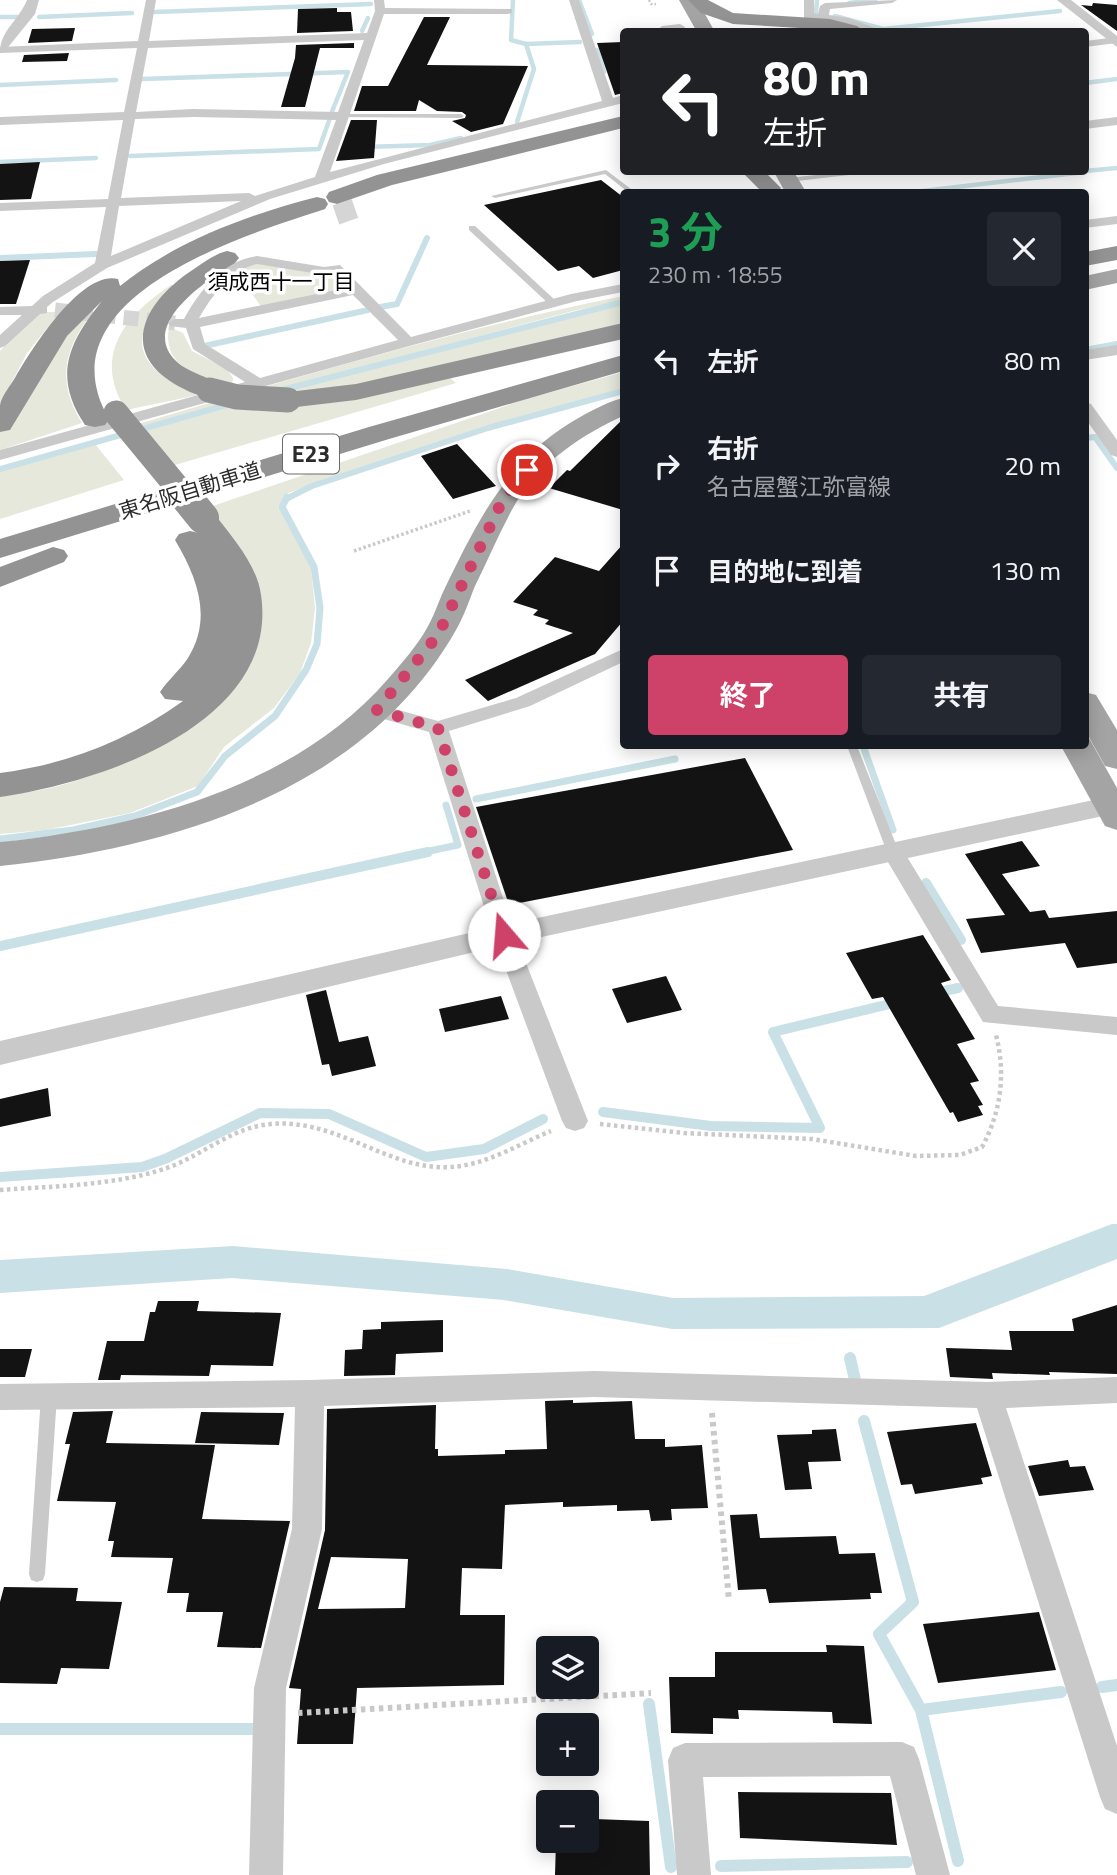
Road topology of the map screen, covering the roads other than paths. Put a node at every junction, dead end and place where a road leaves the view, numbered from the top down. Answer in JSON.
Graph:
{"nodes":[{"id":1,"x":33,"y":0,"type":"edge"},
{"id":2,"x":140,"y":0,"type":"edge"},
{"id":3,"x":151,"y":0,"type":"edge"},
{"id":4,"x":574,"y":0,"type":"edge"},
{"id":5,"x":688,"y":0,"type":"edge"},
{"id":6,"x":697,"y":0,"type":"edge"},
{"id":7,"x":808,"y":0,"type":"edge"},
{"id":8,"x":892,"y":0,"type":"edge"},
{"id":9,"x":1063,"y":0,"type":"edge"},
{"id":10,"x":380,"y":5,"type":"edge"},
{"id":11,"x":663,"y":6,"type":"road end"},
{"id":12,"x":508,"y":11,"type":"dead end"},
{"id":13,"x":827,"y":24,"type":"edge"},
{"id":14,"x":680,"y":28,"type":"edge"},
{"id":15,"x":704,"y":28,"type":"edge"},
{"id":16,"x":770,"y":28,"type":"edge"},
{"id":17,"x":838,"y":28,"type":"edge"},
{"id":18,"x":854,"y":28,"type":"edge"},
{"id":19,"x":372,"y":36,"type":"junction"},
{"id":20,"x":1116,"y":41,"type":"edge"},
{"id":21,"x":137,"y":44,"type":"junction"},
{"id":22,"x":1089,"y":44,"type":"edge"},
{"id":23,"x":0,"y":49,"type":"edge"},
{"id":24,"x":616,"y":105,"type":"edge"},
{"id":25,"x":123,"y":115,"type":"junction"},
{"id":26,"x":341,"y":116,"type":"junction"},
{"id":27,"x":461,"y":116,"type":"dead end"},
{"id":28,"x":0,"y":121,"type":"edge"},
{"id":29,"x":1117,"y":121,"type":"edge"},
{"id":30,"x":620,"y":123,"type":"edge"},
{"id":31,"x":1089,"y":124,"type":"edge"},
{"id":32,"x":620,"y":131,"type":"edge"},
{"id":33,"x":620,"y":144,"type":"edge"},
{"id":34,"x":109,"y":153,"type":"dead end"},
{"id":35,"x":760,"y":175,"type":"edge"},
{"id":36,"x":835,"y":175,"type":"edge"},
{"id":37,"x":321,"y":178,"type":"junction"},
{"id":38,"x":385,"y":180,"type":"junction"},
{"id":39,"x":779,"y":183,"type":"edge"},
{"id":40,"x":628,"y":189,"type":"edge"},
{"id":41,"x":405,"y":192,"type":"junction"},
{"id":42,"x":265,"y":196,"type":"junction"},
{"id":43,"x":495,"y":196,"type":"dead end"},
{"id":44,"x":105,"y":199,"type":"junction"},
{"id":45,"x":336,"y":206,"type":"junction"},
{"id":46,"x":0,"y":207,"type":"edge"},
{"id":47,"x":1117,"y":220,"type":"edge"},
{"id":48,"x":1089,"y":224,"type":"edge"},
{"id":49,"x":472,"y":228,"type":"dead end"},
{"id":50,"x":1117,"y":239,"type":"edge"},
{"id":51,"x":239,"y":240,"type":"junction"},
{"id":52,"x":1089,"y":243,"type":"edge"},
{"id":53,"x":1117,"y":253,"type":"edge"},
{"id":54,"x":1089,"y":258,"type":"edge"},
{"id":55,"x":102,"y":265,"type":"junction"},
{"id":56,"x":1117,"y":276,"type":"edge"},
{"id":57,"x":1089,"y":282,"type":"edge"},
{"id":58,"x":620,"y":289,"type":"edge"},
{"id":59,"x":356,"y":290,"type":"junction"},
{"id":60,"x":553,"y":303,"type":"junction"},
{"id":61,"x":35,"y":310,"type":"junction"},
{"id":62,"x":55,"y":310,"type":"tunnel mouth"},
{"id":63,"x":0,"y":312,"type":"edge"},
{"id":64,"x":175,"y":323,"type":"tunnel mouth"},
{"id":65,"x":192,"y":324,"type":"junction"},
{"id":66,"x":620,"y":332,"type":"edge"},
{"id":67,"x":408,"y":342,"type":"junction"},
{"id":68,"x":0,"y":343,"type":"edge"},
{"id":69,"x":620,"y":348,"type":"edge"},
{"id":70,"x":1117,"y":350,"type":"edge"},
{"id":71,"x":1089,"y":354,"type":"edge"},
{"id":72,"x":620,"y":364,"type":"edge"},
{"id":73,"x":257,"y":383,"type":"junction"},
{"id":74,"x":524,"y":390,"type":"junction"},
{"id":75,"x":620,"y":407,"type":"edge"},
{"id":76,"x":1089,"y":413,"type":"edge"},
{"id":77,"x":0,"y":424,"type":"edge"},
{"id":78,"x":1117,"y":452,"type":"edge"},
{"id":79,"x":0,"y":455,"type":"edge"},
{"id":80,"x":191,"y":521,"type":"junction"},
{"id":81,"x":0,"y":530,"type":"edge"},
{"id":82,"x":0,"y":550,"type":"edge"},
{"id":83,"x":0,"y":578,"type":"edge"},
{"id":84,"x":620,"y":656,"type":"edge"},
{"id":85,"x":1089,"y":709,"type":"edge"},
{"id":86,"x":377,"y":710,"type":"junction"},
{"id":87,"x":438,"y":728,"type":"junction"},
{"id":88,"x":853,"y":749,"type":"edge"},
{"id":89,"x":1079,"y":749,"type":"edge"},
{"id":90,"x":1117,"y":758,"type":"edge"},
{"id":91,"x":0,"y":764,"type":"edge"},
{"id":92,"x":0,"y":785,"type":"edge"},
{"id":93,"x":1115,"y":809,"type":"edge"},
{"id":94,"x":893,"y":852,"type":"junction"},
{"id":95,"x":0,"y":854,"type":"edge"},
{"id":96,"x":504,"y":935,"type":"junction"},
{"id":97,"x":1117,"y":1026,"type":"edge"},
{"id":98,"x":0,"y":1053,"type":"edge"},
{"id":99,"x":575,"y":1121,"type":"road end"},
{"id":100,"x":1117,"y":1390,"type":"edge"},
{"id":101,"x":310,"y":1393,"type":"junction"},
{"id":102,"x":987,"y":1395,"type":"junction"},
{"id":103,"x":49,"y":1396,"type":"junction"},
{"id":104,"x":0,"y":1397,"type":"edge"},
{"id":105,"x":37,"y":1574,"type":"dead end"},
{"id":106,"x":1117,"y":1797,"type":"edge"},
{"id":107,"x":266,"y":1875,"type":"edge"},
{"id":108,"x":694,"y":1875,"type":"edge"},
{"id":109,"x":933,"y":1875,"type":"edge"}],
"edges":[{"from":1,"to":23,"type":"street"},
{"from":2,"to":21,"type":"street"},
{"from":3,"to":21,"type":"street"},
{"from":4,"to":24,"type":"street"},
{"from":5,"to":15,"type":"main road"},
{"from":6,"to":17,"type":"highway"},
{"from":7,"to":13,"type":"street"},
{"from":8,"to":13,"type":"street"},
{"from":9,"to":20,"type":"street"},
{"from":10,"to":12,"type":"street"},
{"from":10,"to":19,"type":"street"},
{"from":11,"to":14,"type":"main road"},
{"from":13,"to":16,"type":"highway"},
{"from":13,"to":18,"type":"street"},
{"from":19,"to":21,"type":"street"},
{"from":19,"to":26,"type":"street"},
{"from":20,"to":22,"type":"street"},
{"from":21,"to":23,"type":"street"},
{"from":21,"to":25,"type":"street"},
{"from":24,"to":37,"type":"street"},
{"from":24,"to":38,"type":"highway"},
{"from":25,"to":26,"type":"street"},
{"from":25,"to":28,"type":"street"},
{"from":25,"to":34,"type":"street"},
{"from":25,"to":44,"type":"street"},
{"from":26,"to":27,"type":"lane"},
{"from":26,"to":37,"type":"street"},
{"from":29,"to":31,"type":"street"},
{"from":30,"to":38,"type":"highway"},
{"from":32,"to":41,"type":"highway"},
{"from":33,"to":41,"type":"highway"},
{"from":35,"to":39,"type":"highway"},
{"from":36,"to":39,"type":"lane"},
{"from":37,"to":42,"type":"street"},
{"from":38,"to":45,"type":"highway"},
{"from":40,"to":43,"type":"lane"},
{"from":41,"to":45,"type":"highway"},
{"from":42,"to":44,"type":"street"},
{"from":42,"to":55,"type":"street"},
{"from":44,"to":46,"type":"street"},
{"from":44,"to":55,"type":"street"},
{"from":45,"to":51,"type":"highway"},
{"from":47,"to":48,"type":"street"},
{"from":49,"to":60,"type":"lane"},
{"from":50,"to":52,"type":"highway"},
{"from":51,"to":66,"type":"highway","bridge":true},
{"from":51,"to":77,"type":"highway"},
{"from":51,"to":80,"type":"highway"},
{"from":53,"to":54,"type":"highway"},
{"from":55,"to":61,"type":"street"},
{"from":56,"to":57,"type":"main road"},
{"from":58,"to":60,"type":"street"},
{"from":59,"to":65,"type":"street"},
{"from":59,"to":65,"type":"street"},
{"from":59,"to":67,"type":"street"},
{"from":60,"to":67,"type":"street"},
{"from":61,"to":62,"type":"street"},
{"from":61,"to":63,"type":"street"},
{"from":61,"to":68,"type":"street"},
{"from":64,"to":65,"type":"street"},
{"from":65,"to":73,"type":"street"},
{"from":67,"to":73,"type":"street"},
{"from":69,"to":81,"type":"highway","name":"東名阪自動車道","number":"E23"},
{"from":70,"to":71,"type":"street"},
{"from":72,"to":74,"type":"highway","name":"東名阪自動車道","number":"E23"},
{"from":73,"to":79,"type":"street"},
{"from":74,"to":82,"type":"highway","name":"東名阪自動車道","number":"E23"},
{"from":74,"to":83,"type":"highway"},
{"from":75,"to":86,"type":"main road"},
{"from":76,"to":78,"type":"street"},
{"from":80,"to":91,"type":"highway"},
{"from":80,"to":92,"type":"highway"},
{"from":84,"to":87,"type":"street"},
{"from":85,"to":90,"type":"main road"},
{"from":86,"to":87,"type":"street"},
{"from":86,"to":95,"type":"main road"},
{"from":87,"to":96,"type":"street"},
{"from":88,"to":94,"type":"lane"},
{"from":89,"to":93,"type":"main road"},
{"from":93,"to":94,"type":"street"},
{"from":94,"to":96,"type":"street"},
{"from":94,"to":97,"type":"street"},
{"from":96,"to":98,"type":"street"},
{"from":96,"to":99,"type":"street"},
{"from":100,"to":102,"type":"street"},
{"from":101,"to":102,"type":"street"},
{"from":101,"to":103,"type":"street"},
{"from":101,"to":107,"type":"street"},
{"from":102,"to":106,"type":"street"},
{"from":103,"to":104,"type":"street"},
{"from":103,"to":105,"type":"lane"},
{"from":108,"to":109,"type":"street"}]}
